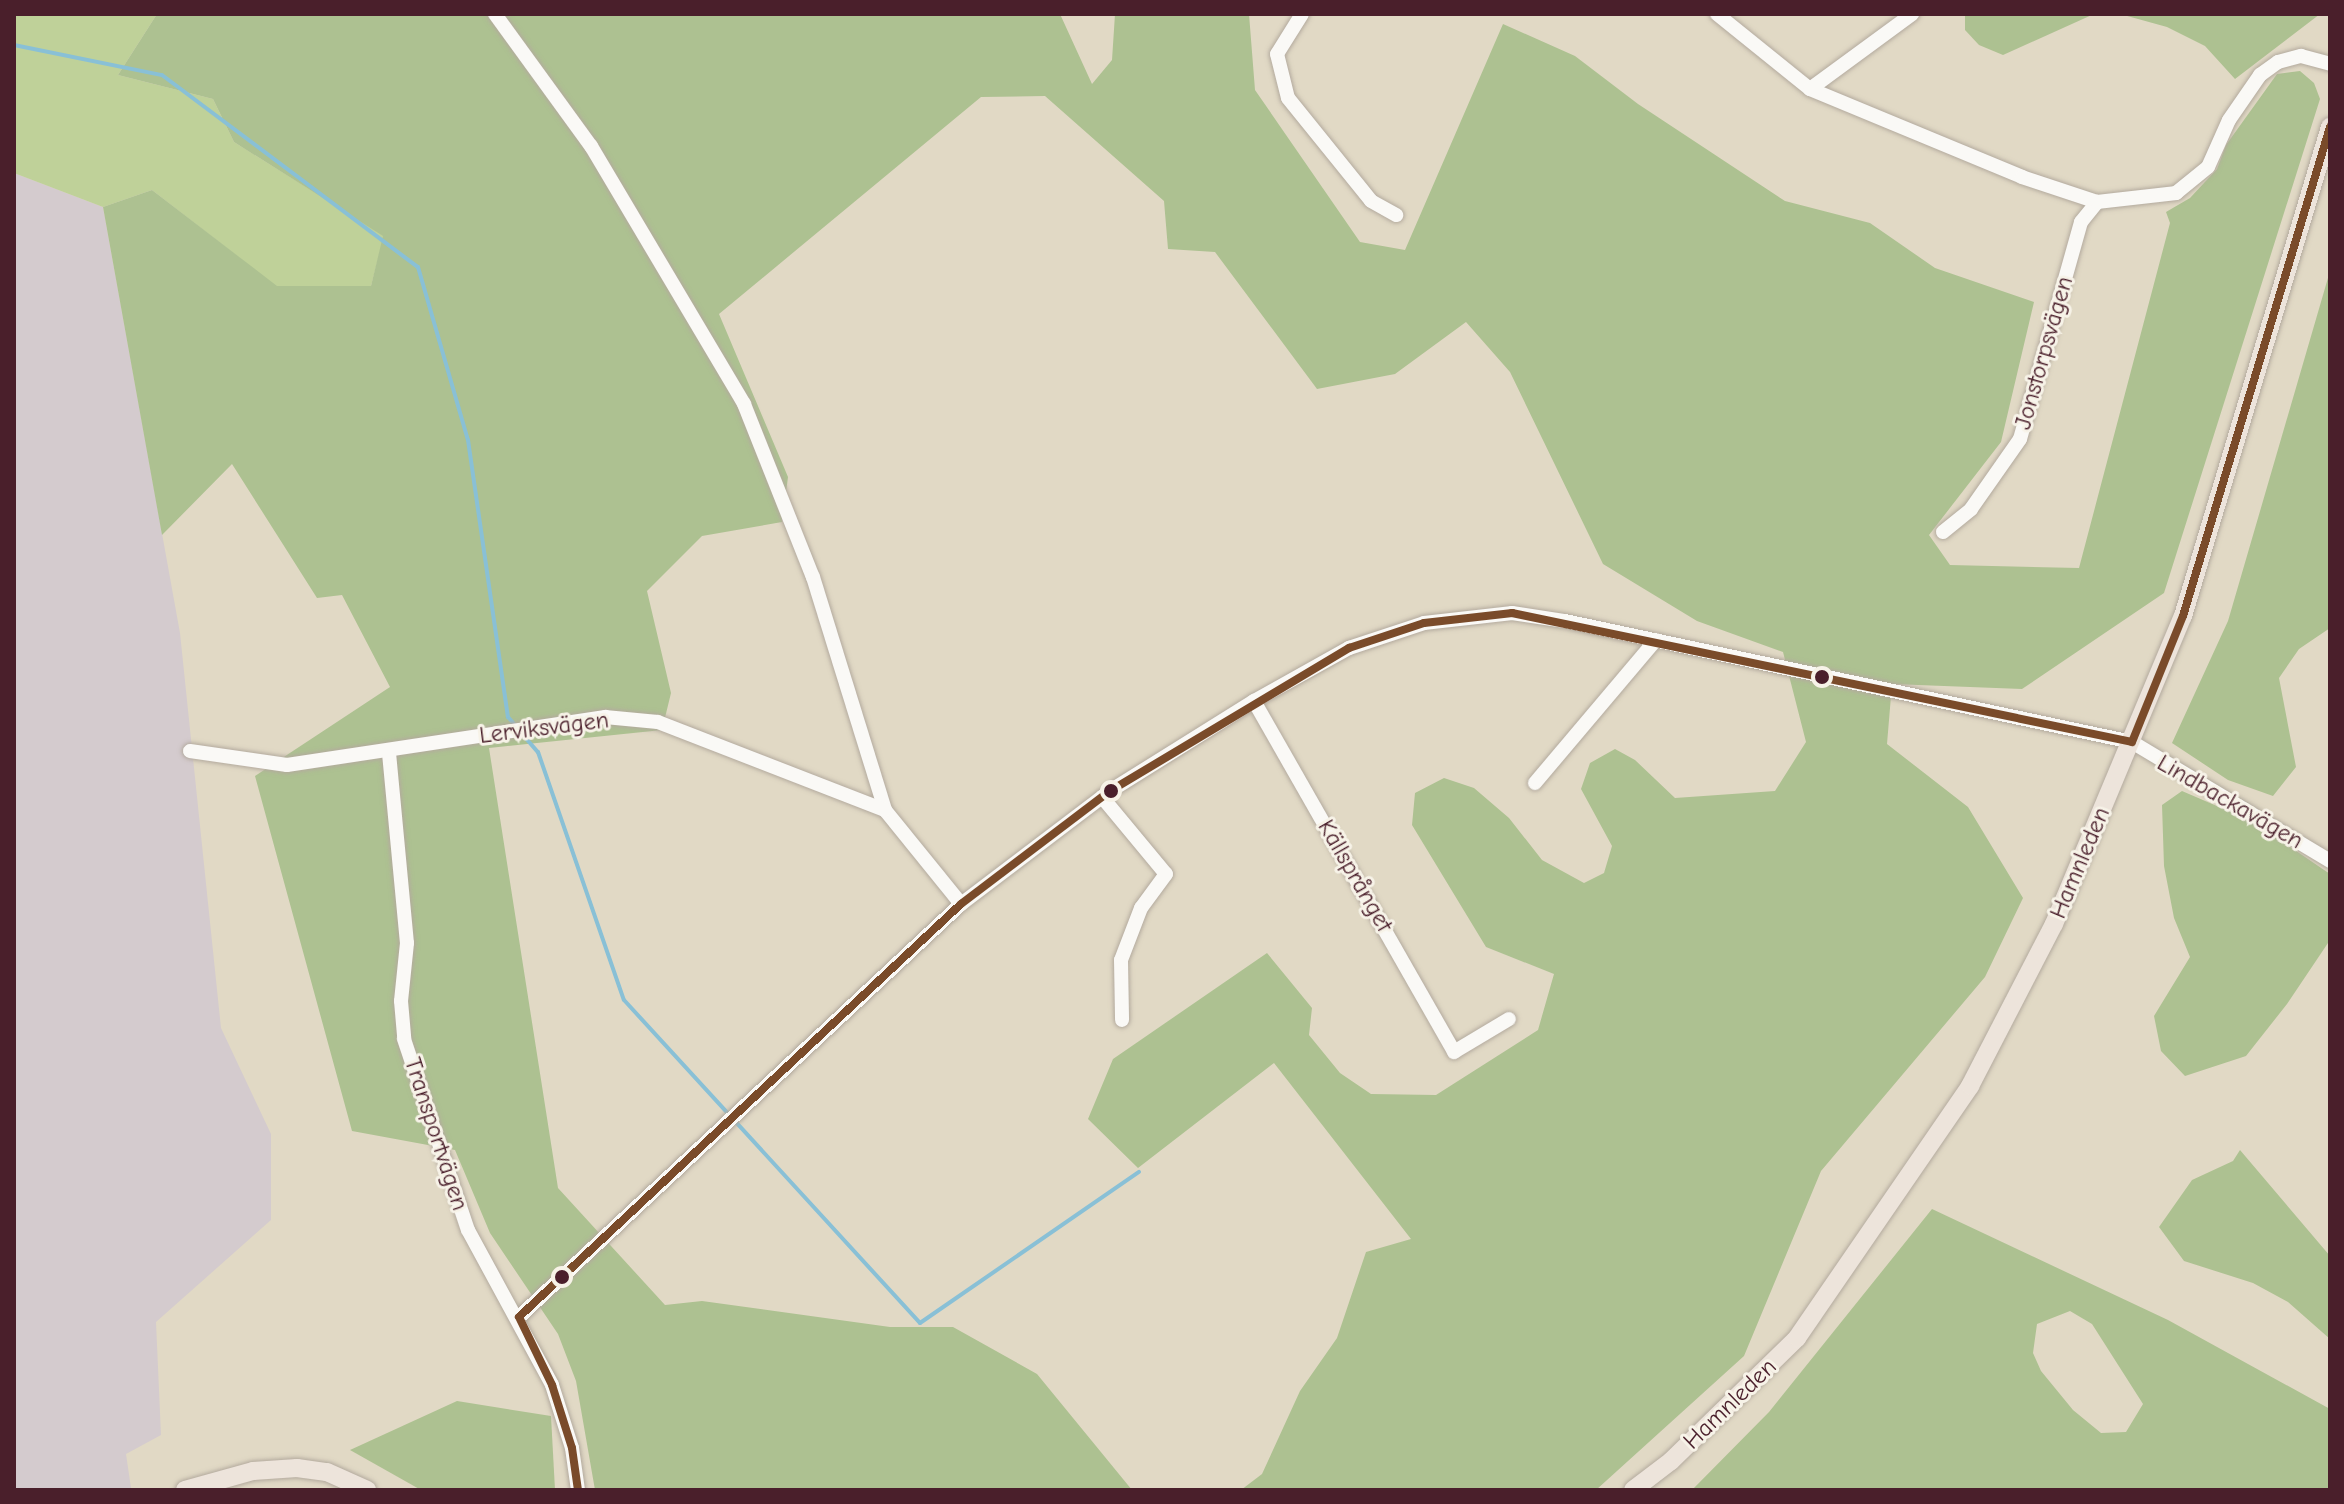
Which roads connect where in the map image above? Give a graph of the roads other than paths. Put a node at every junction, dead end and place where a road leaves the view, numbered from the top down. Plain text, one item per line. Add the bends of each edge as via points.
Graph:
1 (495, 14) edge
2 (1302, 14) edge
3 (1717, 14) edge
4 (1912, 14) edge
5 (2330, 64) edge
6 (1810, 89) junction
7 (2330, 127) edge
8 (2097, 202) junction
9 (1396, 215) dead end
10 (1943, 532) dead end
11 (1656, 640) junction
12 (1254, 701) junction
13 (2132, 742) junction
14 (190, 751) dead end
15 (389, 753) junction
16 (1535, 783) dead end
17 (1102, 797) junction
18 (885, 810) junction
19 (2330, 861) edge
20 (961, 904) junction
21 (1509, 1019) dead end
22 (1122, 1020) dead end
23 (519, 1317) junction
24 (185, 1490) edge
25 (367, 1490) edge
26 (578, 1490) edge
27 (1633, 1490) edge

1 - 18 street, Lerviksvägen via 591,146 744,404 776,474
2 - 9 street via 1277,54 1288,98 1371,201
3 - 6 street
4 - 6 street
5 - 8 street via 2301,56 2278,62 2260,75 2229,120 2208,167 2176,193
6 - 8 street
7 - 13 main road, Hamnleden via 2183,616
8 - 10 street, Jonstorpsvägen via 2081,222 2020,439 1971,509
11 - 12 street via 1512,613 1471,615 1424,623 1349,648
11 - 13 street
11 - 16 street
12 - 17 street
12 - 21 street, Källsprånget via 1454,1052
13 - 19 street, Lindbackavägen
13 - 27 main road, Hamnleden via 2054,924 1970,1086 1923,1160 1797,1338 1694,1440
14 - 15 street, Lerviksvägen via 287,765
15 - 18 street, Lerviksvägen via 605,717 658,722
15 - 23 street, Transportvägen via 407,943 401,1001 404,1039 468,1230
17 - 20 street
17 - 22 street via 1166,874 1141,908 1121,960
18 - 20 street, Lerviksvägen
20 - 23 street
23 - 26 street, Transportvägen via 552,1385 572,1448
24 - 25 main road via 253,1471 297,1468 327,1472

